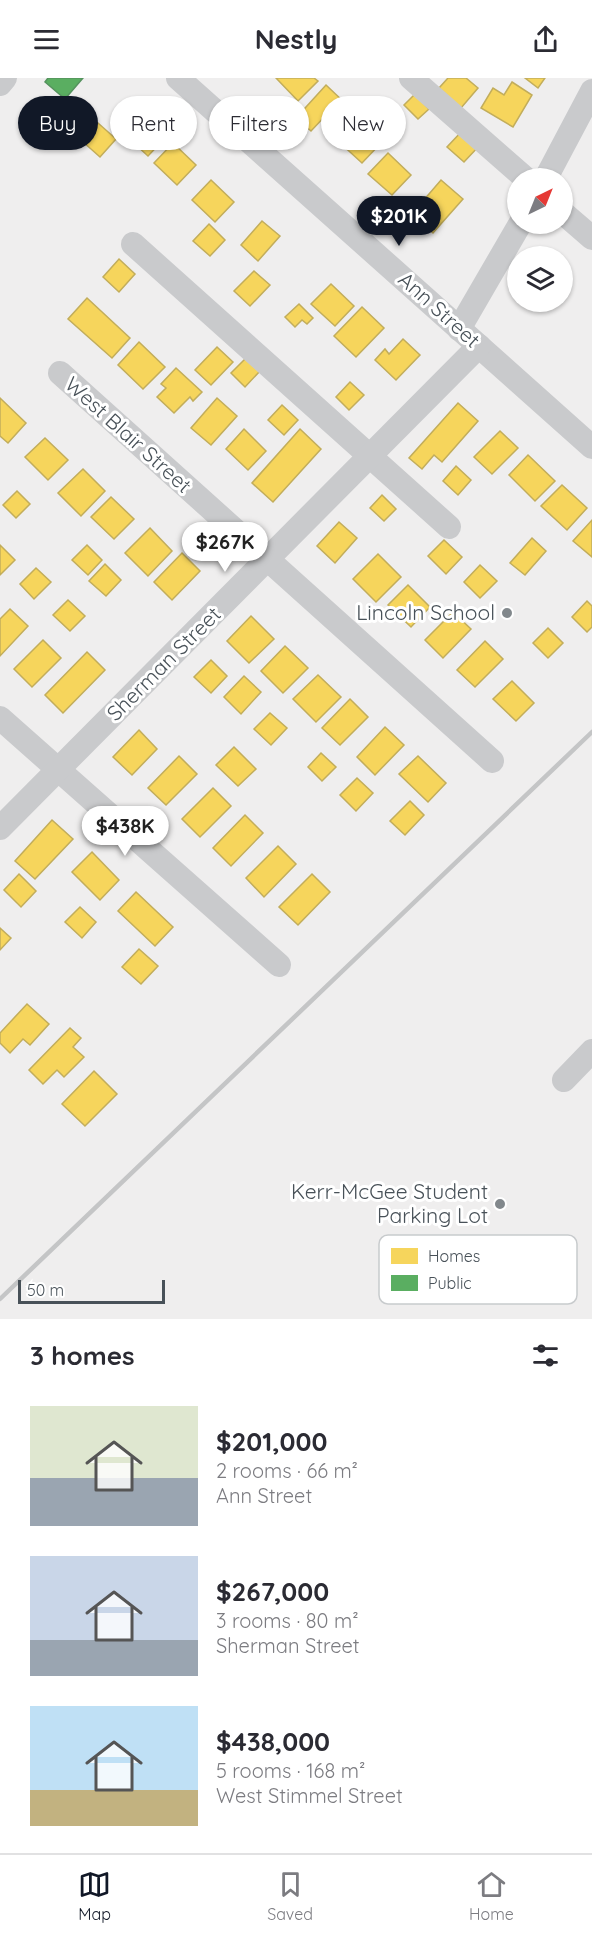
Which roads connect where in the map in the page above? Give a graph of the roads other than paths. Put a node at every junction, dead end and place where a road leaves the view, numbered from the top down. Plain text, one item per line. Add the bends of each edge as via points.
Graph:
1 (5, 78) edge
2 (178, 78) edge
3 (411, 78) edge
4 (0, 84) edge
5 (592, 91) edge
6 (514, 168) edge
7 (551, 168) edge
8 (573, 222) edge
9 (514, 234) edge
10 (592, 238) edge
11 (133, 244) dead end
12 (459, 329) junction
13 (479, 346) junction
14 (60, 373) dead end
15 (592, 447) edge
16 (370, 458) junction
17 (449, 527) dead end
18 (267, 561) junction
19 (0, 718) edge
20 (492, 761) dead end
21 (59, 770) junction
22 (0, 828) edge
23 (279, 965) dead end
24 (592, 1051) edge
25 (564, 1080) dead end

1 - 4 street
2 - 12 street, Ann Street
3 - 6 street
5 - 7 street
8 - 10 street
9 - 12 street
11 - 16 street
12 - 13 street, Ann Street
13 - 15 street, Ann Street
13 - 16 street, Sherman Street
14 - 18 street, West Blair Street
16 - 17 street
16 - 18 street, Sherman Street
18 - 20 street, West Blair Street
18 - 21 street, Sherman Street
19 - 21 street
21 - 22 street, Sherman Street
21 - 23 street
24 - 25 street

